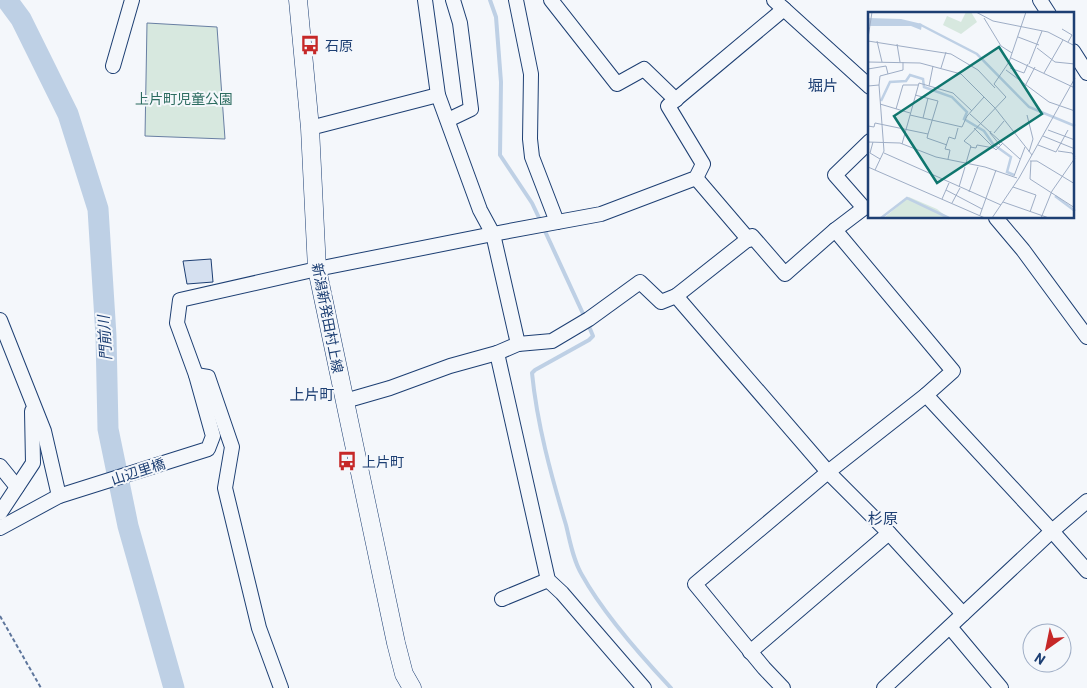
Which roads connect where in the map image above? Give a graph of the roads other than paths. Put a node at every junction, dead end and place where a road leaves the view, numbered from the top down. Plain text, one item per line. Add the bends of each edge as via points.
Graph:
1 (132, 0) edge
2 (298, 0) edge
3 (425, 0) edge
4 (453, 0) edge
5 (516, 0) edge
6 (552, 0) edge
7 (1040, 0) edge
8 (779, 4) edge
9 (1048, 12) edge
10 (1074, 53) edge
11 (112, 66) dead end
12 (1087, 73) edge
13 (868, 85) edge
14 (438, 95) junction
15 (676, 100) junction
16 (448, 120) junction
17 (310, 128) junction
18 (868, 143) edge
19 (696, 178) junction
20 (997, 219) edge
21 (557, 222) junction
22 (835, 230) junction
23 (493, 234) junction
24 (749, 240) junction
25 (317, 269) junction
26 (676, 296) junction
27 (0, 320) edge
28 (1087, 337) edge
29 (518, 344) junction
30 (497, 353) junction
31 (196, 375) junction
32 (926, 395) junction
33 (345, 401) junction
34 (32, 402) junction
35 (0, 466) edge
36 (828, 472) junction
37 (17, 488) junction
38 (64, 495) junction
39 (1087, 501) edge
40 (0, 513) edge
41 (0, 528) edge
42 (1052, 530) junction
43 (889, 533) junction
44 (1087, 571) edge
45 (548, 580) junction
46 (502, 600) dead end
47 (963, 614) junction
48 (950, 628) junction
49 (750, 652) junction
50 (281, 688) edge
51 (412, 688) edge
52 (644, 688) edge
53 (783, 688) edge
54 (884, 688) edge
55 (1001, 688) edge

1 - 11 street
2 - 17 main road, 新潟新発田村上線
3 - 14 street
4 - 16 street via 460,23 471,109
5 - 21 street via 531,74 532,157
6 - 15 street via 617,84 644,69
7 - 9 street
8 - 13 street
8 - 15 street
10 - 12 street
14 - 16 street
14 - 17 street
15 - 19 street via 668,106 703,164
16 - 23 street via 480,210
17 - 25 main road, 新潟新発田村上線
18 - 22 street via 835,174 864,208
19 - 21 street via 601,214
19 - 24 street
20 - 28 street
21 - 23 street
22 - 24 street via 785,274 752,236
22 - 32 street via 953,371
23 - 25 street
23 - 29 street
24 - 26 street
25 - 31 street via 180,300 176,323
25 - 33 main road, 新潟新発田村上線
26 - 29 street via 661,302 640,282 589,320 552,341
26 - 36 street
27 - 34 street
29 - 30 street
30 - 33 street
30 - 45 street
31 - 38 street, 山辺里橋 via 213,436 208,449
31 - 50 street via 208,377 232,447 225,488 259,628
32 - 36 street
32 - 42 street
33 - 51 main road, 新潟新発田村上線 via 396,643 404,674
34 - 37 street via 33,463
34 - 38 street
35 - 37 street
36 - 43 street
36 - 49 street via 695,584
37 - 40 street
38 - 41 street, 山辺里橋
39 - 42 street
42 - 44 street
42 - 47 street
43 - 47 street
43 - 49 street
45 - 46 street
45 - 52 street
47 - 48 street
48 - 54 street
48 - 55 street
49 - 53 street

